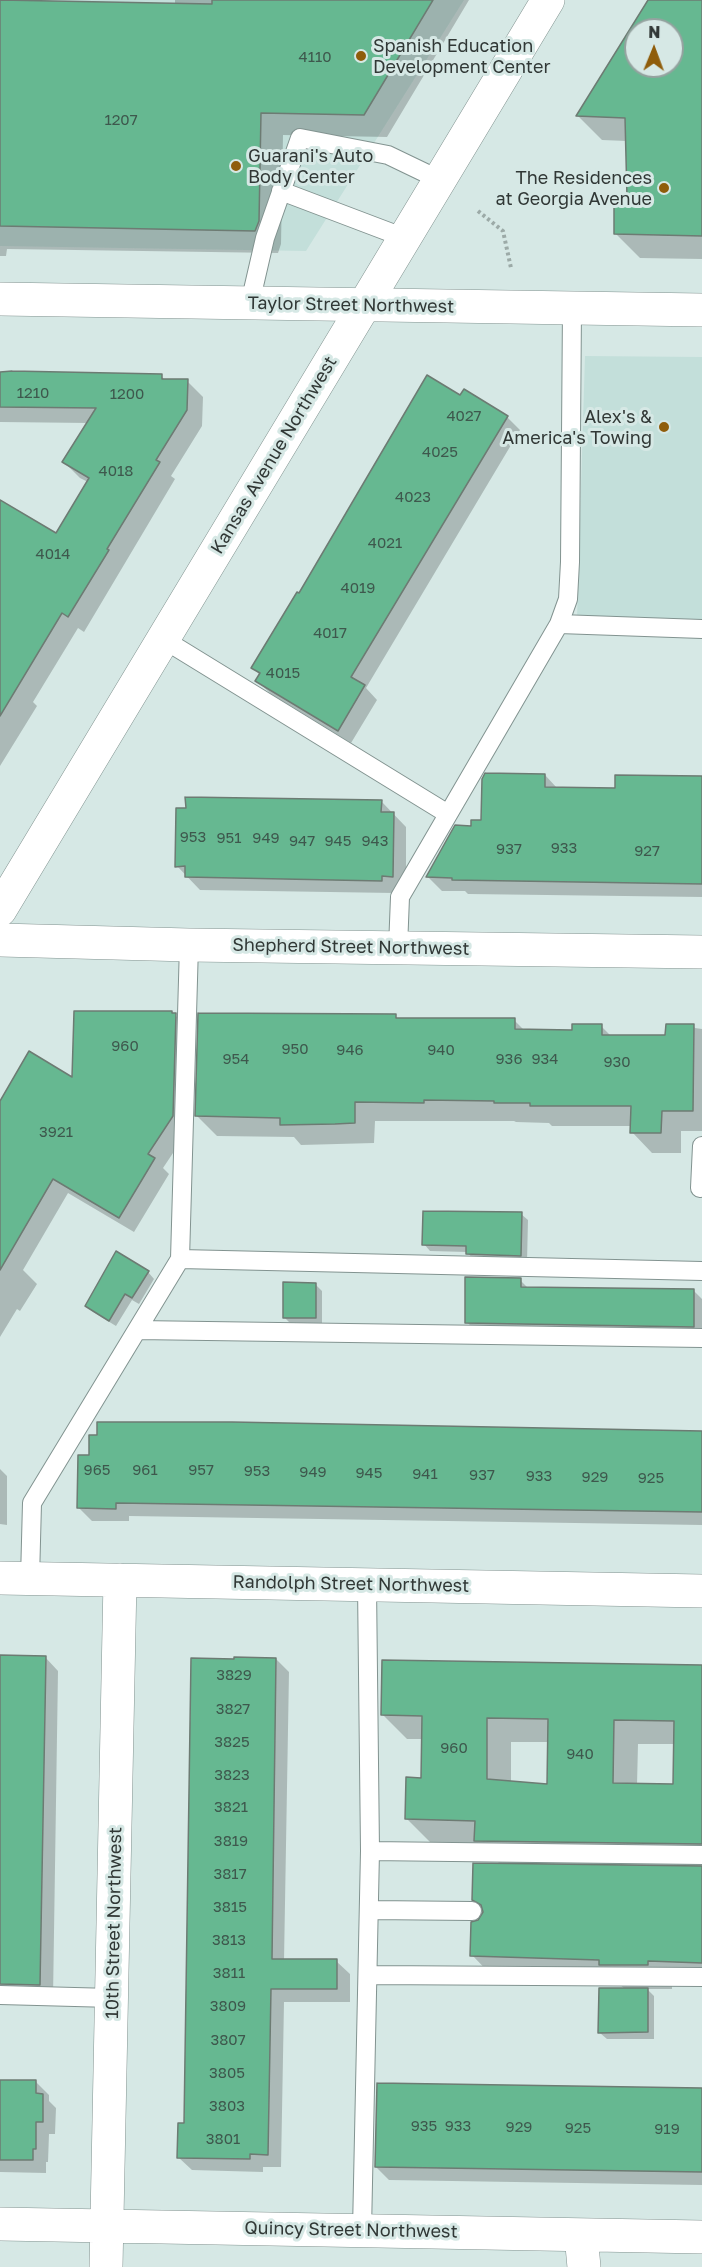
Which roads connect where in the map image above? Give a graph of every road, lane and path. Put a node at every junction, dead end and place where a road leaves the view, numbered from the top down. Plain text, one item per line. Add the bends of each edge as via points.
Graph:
1 (548, 0) edge
2 (440, 180) junction
3 (281, 191) junction
4 (477, 211) dead end
5 (405, 238) junction
6 (511, 268) dead end
7 (0, 299) edge
8 (250, 303) junction
9 (364, 306) junction
10 (572, 308) junction
11 (702, 309) edge
12 (559, 624) junction
13 (702, 628) edge
14 (163, 639) junction
15 (448, 814) junction
16 (0, 910) edge
17 (0, 940) edge
18 (189, 945) junction
19 (398, 948) junction
20 (702, 952) edge
21 (702, 1146) edge
22 (701, 1194) edge
23 (180, 1259) junction
24 (702, 1271) edge
25 (137, 1330) junction
26 (702, 1338) edge
27 (15, 1578) edge
28 (120, 1580) junction
29 (367, 1585) junction
30 (702, 1591) edge
31 (370, 1851) junction
32 (702, 1855) edge
33 (370, 1910) junction
34 (472, 1911) dead end
35 (369, 1975) junction
36 (702, 1977) edge
37 (0, 1995) edge
38 (112, 1998) junction
39 (0, 2223) edge
40 (106, 2225) junction
41 (362, 2230) junction
42 (581, 2235) junction
43 (702, 2237) edge
44 (106, 2267) edge
45 (584, 2267) edge

1 - 2 street, Kansas Avenue Northwest
2 - 3 lane via 388,155 300,138
2 - 5 street, Kansas Avenue Northwest
3 - 5 lane
3 - 8 lane
4 - 6 path via 503,231
5 - 9 street, Kansas Avenue Northwest
7 - 8 street, Taylor Street Northwest
8 - 9 street, Taylor Street Northwest
9 - 10 street, Taylor Street Northwest
9 - 14 street, Kansas Avenue Northwest
10 - 11 street, Taylor Street Northwest
10 - 12 lane via 570,562 568,598
12 - 13 lane
12 - 15 lane
14 - 15 lane
14 - 16 street, Kansas Avenue Northwest
15 - 19 lane via 400,897
17 - 18 street, Shepherd Street Northwest
18 - 19 street, Shepherd Street Northwest
18 - 23 lane
19 - 20 street, Shepherd Street Northwest
21 - 22 lane
23 - 24 lane
23 - 25 lane
25 - 26 lane
25 - 27 lane via 32,1503
27 - 28 street, Randolph Street Northwest
28 - 29 street, Randolph Street Northwest
28 - 38 street, 10th Street Northwest
29 - 30 street, Randolph Street Northwest
29 - 31 lane
31 - 32 lane
31 - 33 lane
33 - 34 lane
33 - 35 lane
35 - 36 lane
35 - 41 lane
37 - 38 lane
38 - 40 street, 10th Street Northwest
39 - 40 street, Quincy Street Northwest
40 - 41 street, Quincy Street Northwest
40 - 44 street, 10th Street Northwest
41 - 42 street, Quincy Street Northwest
42 - 43 street, Quincy Street Northwest
42 - 45 street

